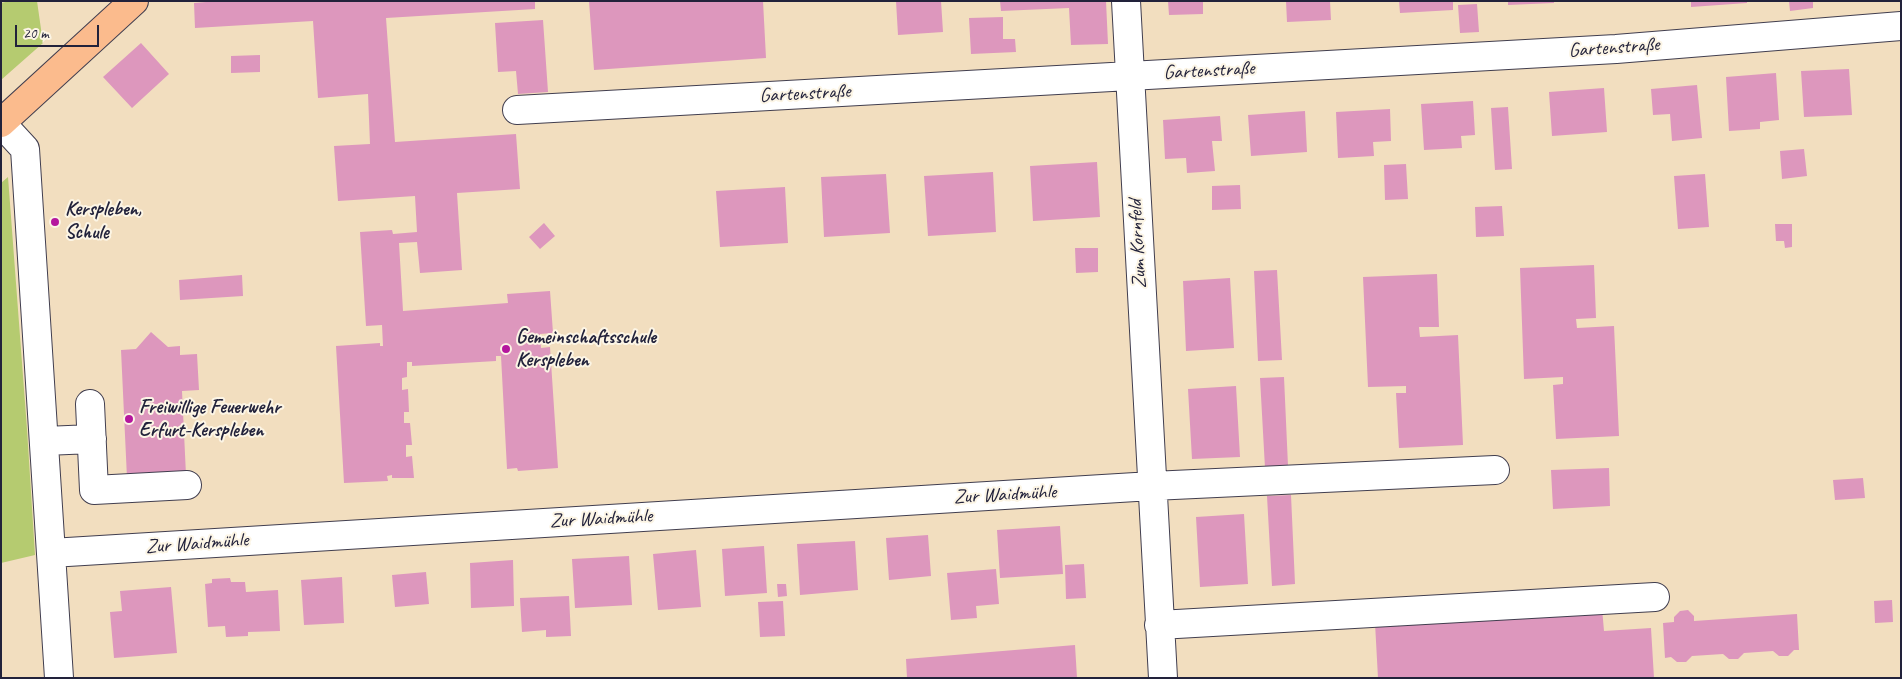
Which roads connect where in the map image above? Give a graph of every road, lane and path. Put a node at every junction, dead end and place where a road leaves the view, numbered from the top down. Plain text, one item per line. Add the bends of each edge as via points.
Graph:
1 (134, 1) edge
2 (1126, 1) edge
3 (1901, 26) edge
4 (1129, 75) junction
5 (517, 110) dead end
6 (1, 123) edge
7 (90, 404) dead end
8 (92, 439) junction
9 (45, 441) junction
10 (1495, 470) dead end
11 (187, 485) dead end
12 (1152, 486) junction
13 (51, 553) junction
14 (1655, 597) dead end
15 (1159, 625) junction
16 (59, 678) edge
17 (1163, 678) edge

1 - 6 main road
2 - 4 street, Zum Kornfeld
3 - 4 street, Gartenstraße via 1616,49
4 - 5 street, Gartenstraße
4 - 12 street, Zum Kornfeld
6 - 9 street via 24,150
7 - 8 street
8 - 9 street
8 - 11 street via 94,490
9 - 13 street
10 - 12 street
12 - 13 street, Zur Waidmühle
12 - 15 street, Zum Kornfeld
13 - 16 street
14 - 15 street
15 - 17 street, Zum Kornfeld

